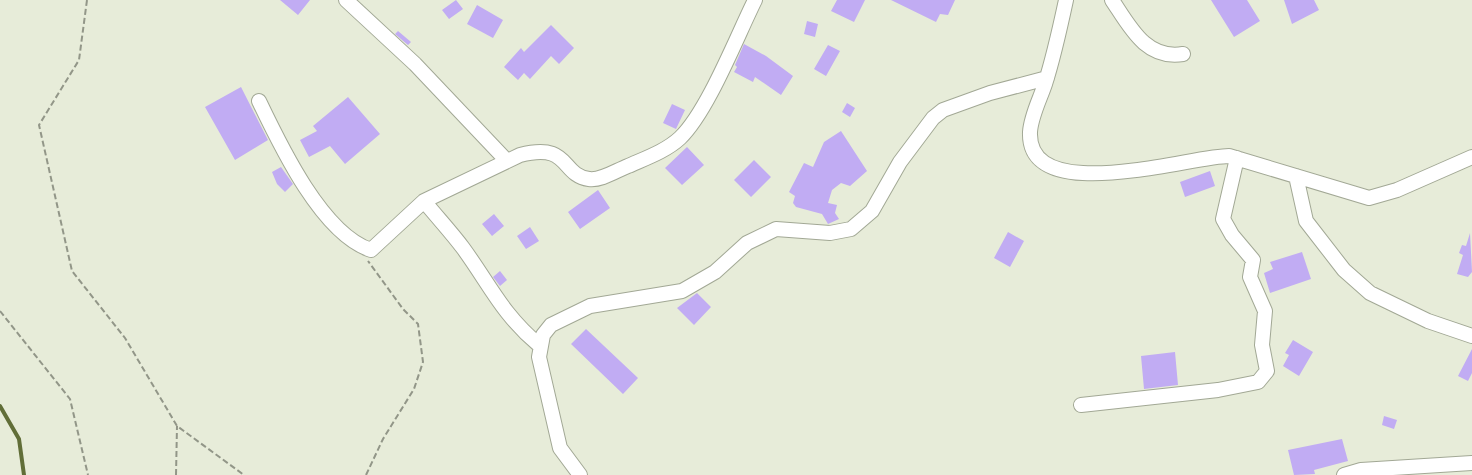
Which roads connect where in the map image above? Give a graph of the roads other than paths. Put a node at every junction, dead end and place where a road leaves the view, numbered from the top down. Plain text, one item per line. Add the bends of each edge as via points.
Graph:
1 (346, 0) edge
2 (755, 0) edge
3 (1066, 0) edge
4 (1112, 0) edge
5 (1183, 54) dead end
6 (1047, 78) junction
7 (259, 101) dead end
8 (1472, 157) edge
9 (1237, 158) junction
10 (507, 161) junction
11 (1296, 176) junction
12 (424, 201) junction
13 (1472, 336) edge
14 (539, 345) junction
15 (1081, 405) dead end
16 (1472, 463) edge
17 (580, 475) edge
18 (1344, 475) edge

1 - 10 street via 415,64
2 - 10 street via 704,104 681,137 668,147 597,179 579,176 549,152 537,151
3 - 6 street
4 - 5 street via 1153,52
6 - 9 street via 1030,133 1041,158 1064,173 1145,169 1211,156
6 - 14 street via 943,110 906,153 872,211 851,229 830,233 776,228 682,291 590,306 551,325
7 - 12 street via 283,152 304,184 327,215 364,248 377,247
8 - 11 street via 1369,198
9 - 11 street
9 - 15 street via 1223,219 1253,260 1250,277 1265,311 1262,345 1267,372 1258,382 1218,390
10 - 12 street
11 - 13 street via 1306,221 1344,270 1370,293 1428,321
12 - 14 street via 463,248 495,299
14 - 17 street via 560,448
16 - 18 street via 1361,470

